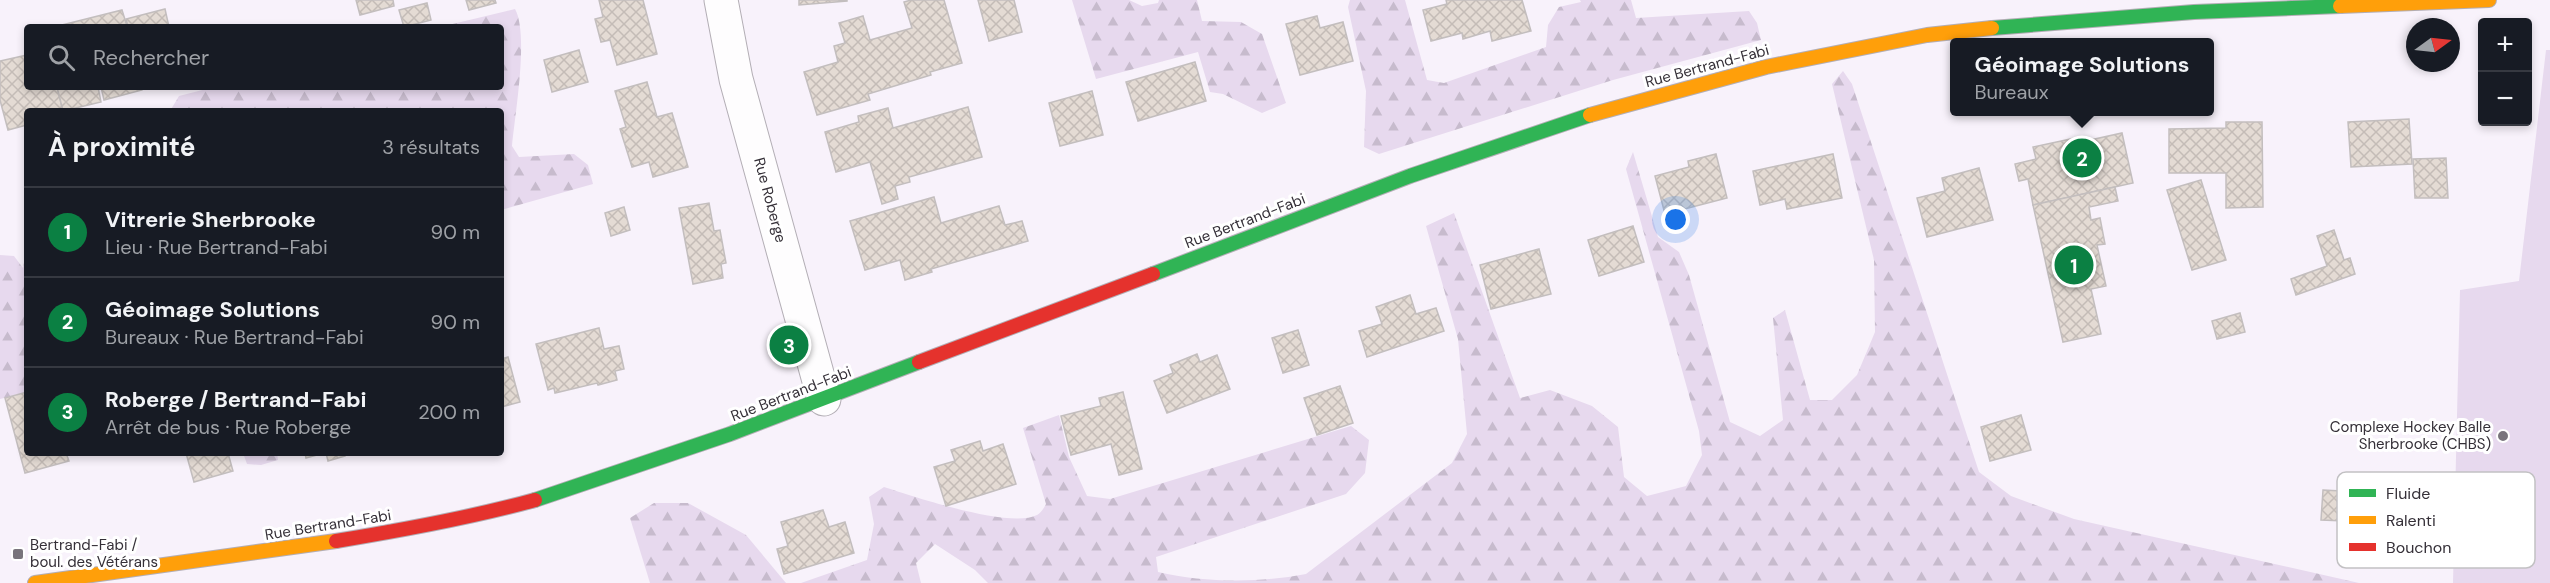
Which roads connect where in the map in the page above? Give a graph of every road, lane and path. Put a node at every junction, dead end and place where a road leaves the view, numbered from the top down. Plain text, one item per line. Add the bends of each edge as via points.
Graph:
1 (721, 0) edge
2 (2489, 0) edge
3 (824, 399) junction
4 (35, 583) edge

1 - 3 street, Rue Roberge via 736,79
2 - 3 street, Rue Bertrand-Fabi via 2047,22 1927,35 1766,67 1596,113 1410,176
3 - 4 street, Rue Bertrand-Fabi via 575,488 500,510 399,531

